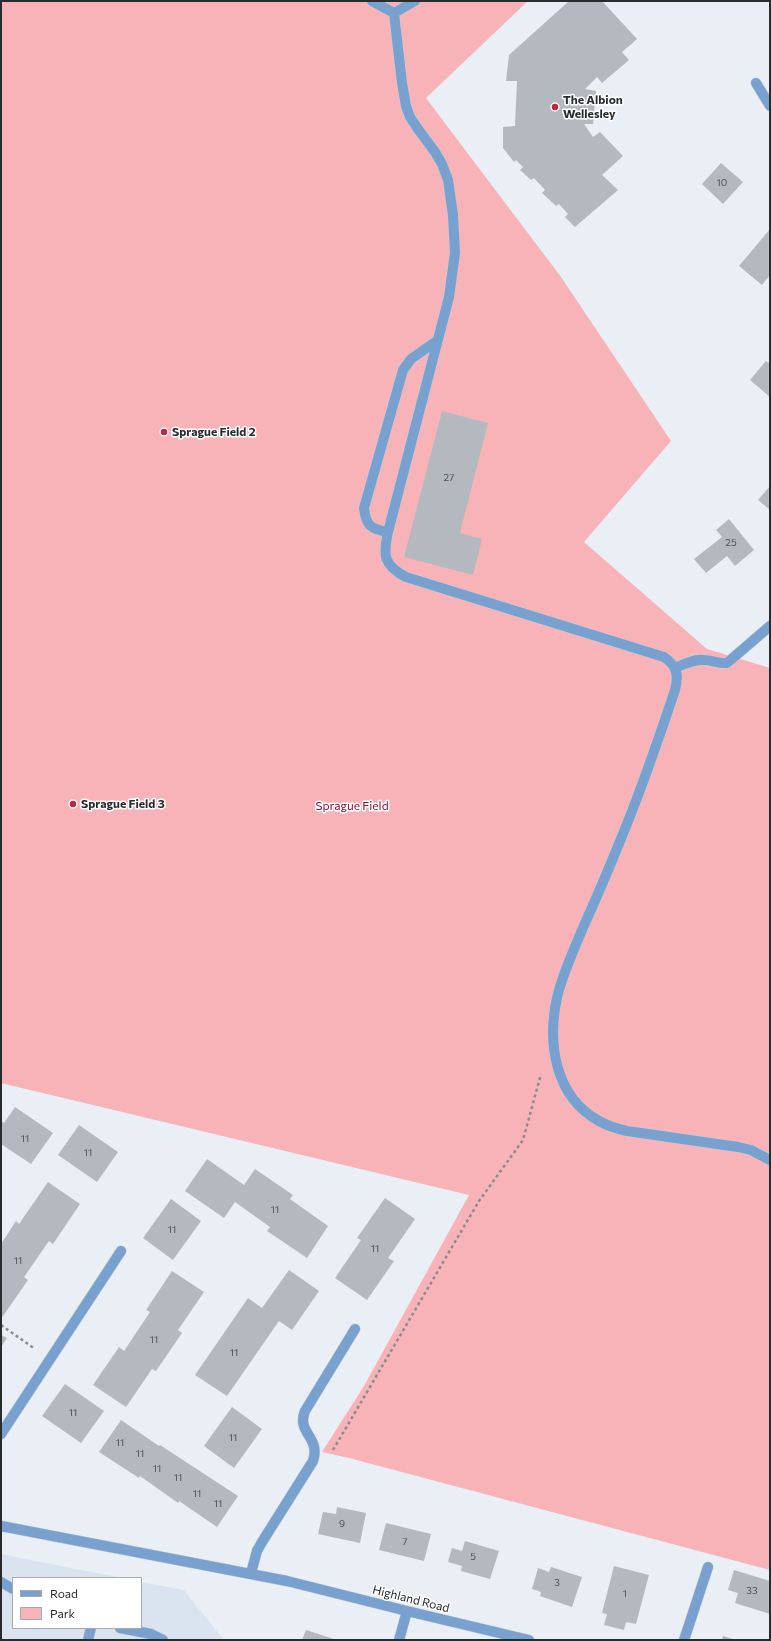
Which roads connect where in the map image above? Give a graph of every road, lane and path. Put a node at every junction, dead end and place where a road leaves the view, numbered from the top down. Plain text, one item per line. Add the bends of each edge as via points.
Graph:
1 (372, 1) edge
2 (415, 1) edge
3 (394, 13) junction
4 (756, 83) dead end
5 (770, 106) edge
6 (438, 340) junction
7 (388, 532) junction
8 (770, 626) edge
9 (676, 668) junction
10 (554, 1052) junction
11 (770, 1160) edge
12 (121, 1251) dead end
13 (1, 1325) edge
14 (356, 1329) dead end
15 (50, 1360) junction
16 (1, 1434) edge
17 (313, 1461) junction
18 (1, 1526) edge
19 (708, 1567) dead end
20 (251, 1573) junction
21 (1, 1582) edge
22 (12, 1588) edge
23 (407, 1611) junction
24 (91, 1629) edge
25 (125, 1629) edge
26 (88, 1640) edge
27 (164, 1640) edge
28 (399, 1640) edge
29 (529, 1640) edge
30 (684, 1640) edge

1 - 3 street
2 - 3 street
3 - 6 street via 406,106 410,117 436,152 448,180 451,196 455,253 449,297
4 - 5 street
6 - 7 street
6 - 7 street via 411,359 403,370 364,508 370,526
7 - 9 street via 384,548 386,557 394,568 406,577 664,657
8 - 9 street via 727,662 703,660
9 - 10 street via 675,690 641,791 562,982 554,1016
10 - 11 street via 563,1083 584,1111 599,1121 627,1131 738,1147 751,1150
10 - 17 path via 545,1059 523,1140 480,1201 324,1464
12 - 15 street
13 - 15 path
14 - 17 street via 302,1417 302,1423 315,1450
15 - 16 street
17 - 20 street via 257,1551
18 - 20 street, Highland Road
19 - 30 street
20 - 23 street, Highland Road
21 - 22 street
23 - 28 street
23 - 29 street, Highland Road
24 - 26 street
25 - 27 street via 151,1634

